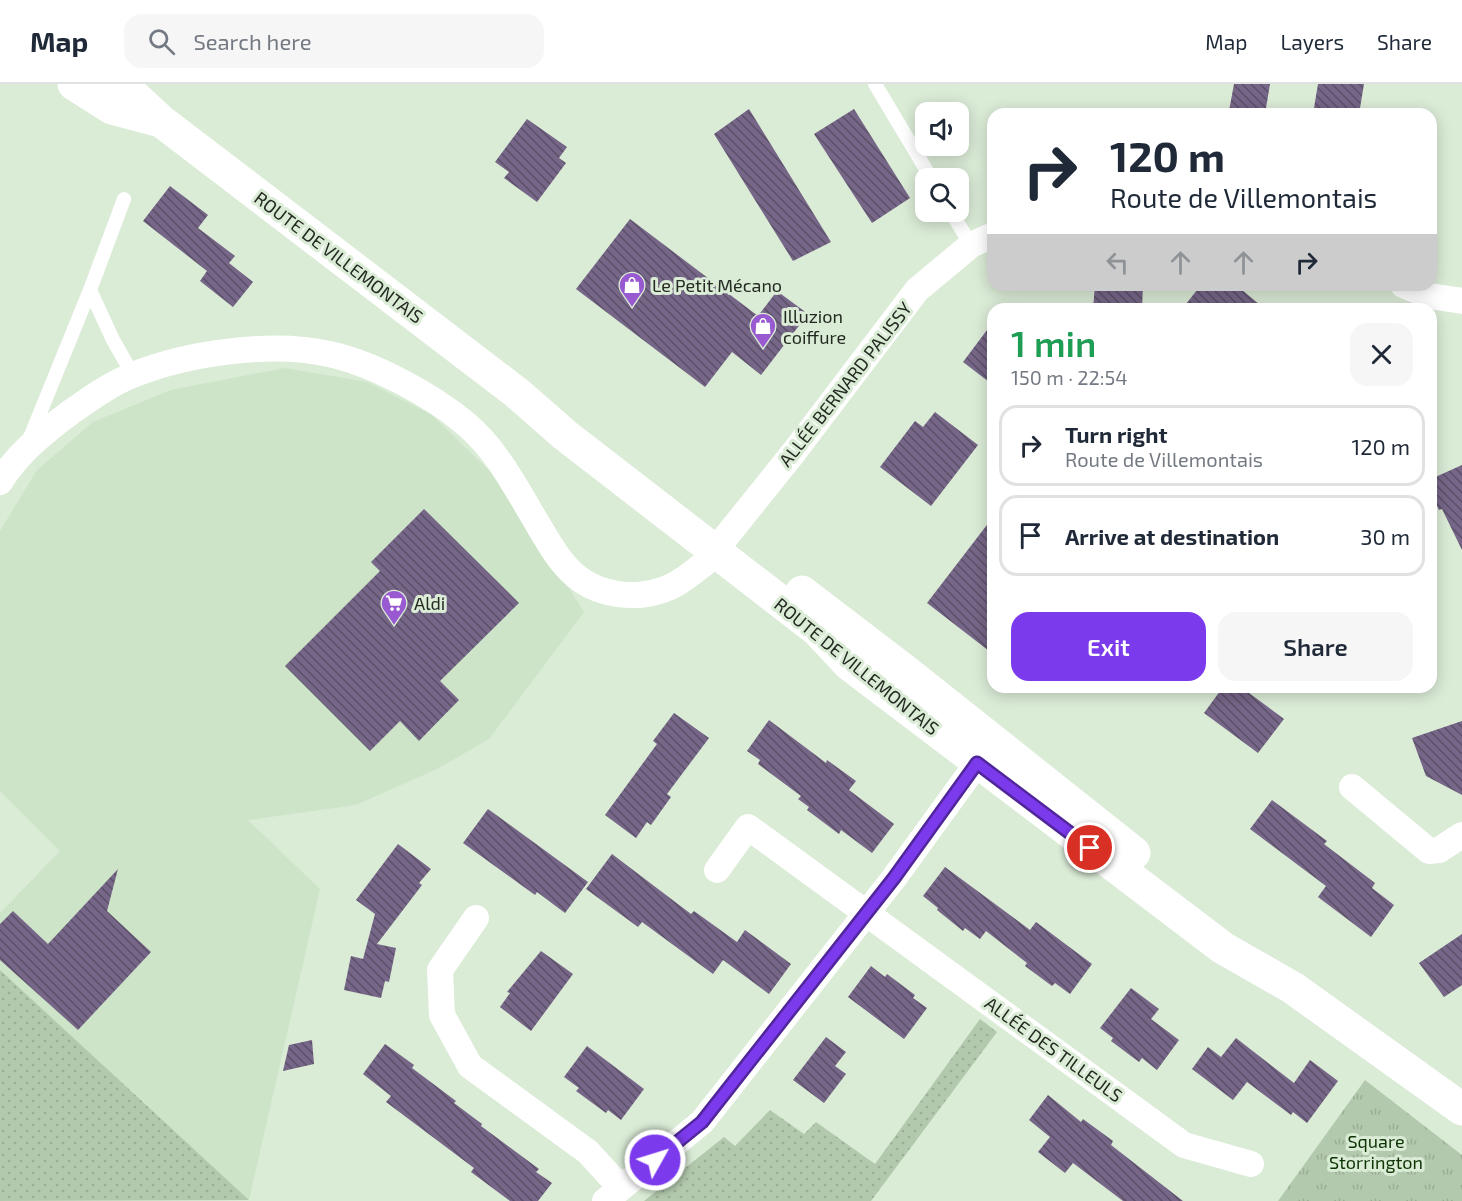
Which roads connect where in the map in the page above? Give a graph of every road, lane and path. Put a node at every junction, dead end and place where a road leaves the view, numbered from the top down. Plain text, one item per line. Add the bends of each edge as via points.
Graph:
1 (74, 84) edge
2 (121, 84) edge
3 (875, 84) edge
4 (161, 122) junction
5 (926, 168) edge
6 (124, 199) dead end
7 (962, 222) edge
8 (982, 240) edge
9 (90, 290) junction
10 (1418, 291) edge
11 (1462, 301) edge
12 (133, 375) junction
13 (25, 450) junction
14 (0, 482) edge
15 (721, 543) junction
16 (985, 752) junction
17 (1352, 787) dead end
18 (1462, 835) edge
19 (717, 870) dead end
20 (867, 912) junction
21 (476, 918) dead end
22 (1462, 1109) edge
23 (1251, 1164) dead end
24 (613, 1195) edge

1 - 4 main road via 112,108
2 - 4 main road, ROUTE DE VILLEMONTAIS
3 - 5 lane
4 - 15 main road, ROUTE DE VILLEMONTAIS via 517,393 571,423
6 - 9 lane
7 - 8 lane
8 - 15 street, ALLÉE BERNARD PALISSY via 917,290
9 - 12 lane
9 - 13 lane
10 - 11 street
12 - 13 street, ALLÉE BERNARD PALISSY via 103,390
12 - 15 street, ALLÉE BERNARD PALISSY via 192,357 273,348 327,353 361,362 434,400 466,424 501,462 567,568 582,581 607,592 634,595 660,591 690,575
13 - 14 street, ALLÉE BERNARD PALISSY
15 - 16 main road, ROUTE DE VILLEMONTAIS via 904,670
16 - 20 street
16 - 22 main road, ROUTE DE VILLEMONTAIS via 1222,923 1293,988
17 - 18 street via 1429,851 1439,850
19 - 20 street, ALLÉE DES TILLEULS via 748,827
20 - 23 street, ALLÉE DES TILLEULS via 1185,1145
20 - 24 street via 702,1122
21 - 24 street via 440,970 442,1015 470,1066 588,1152

